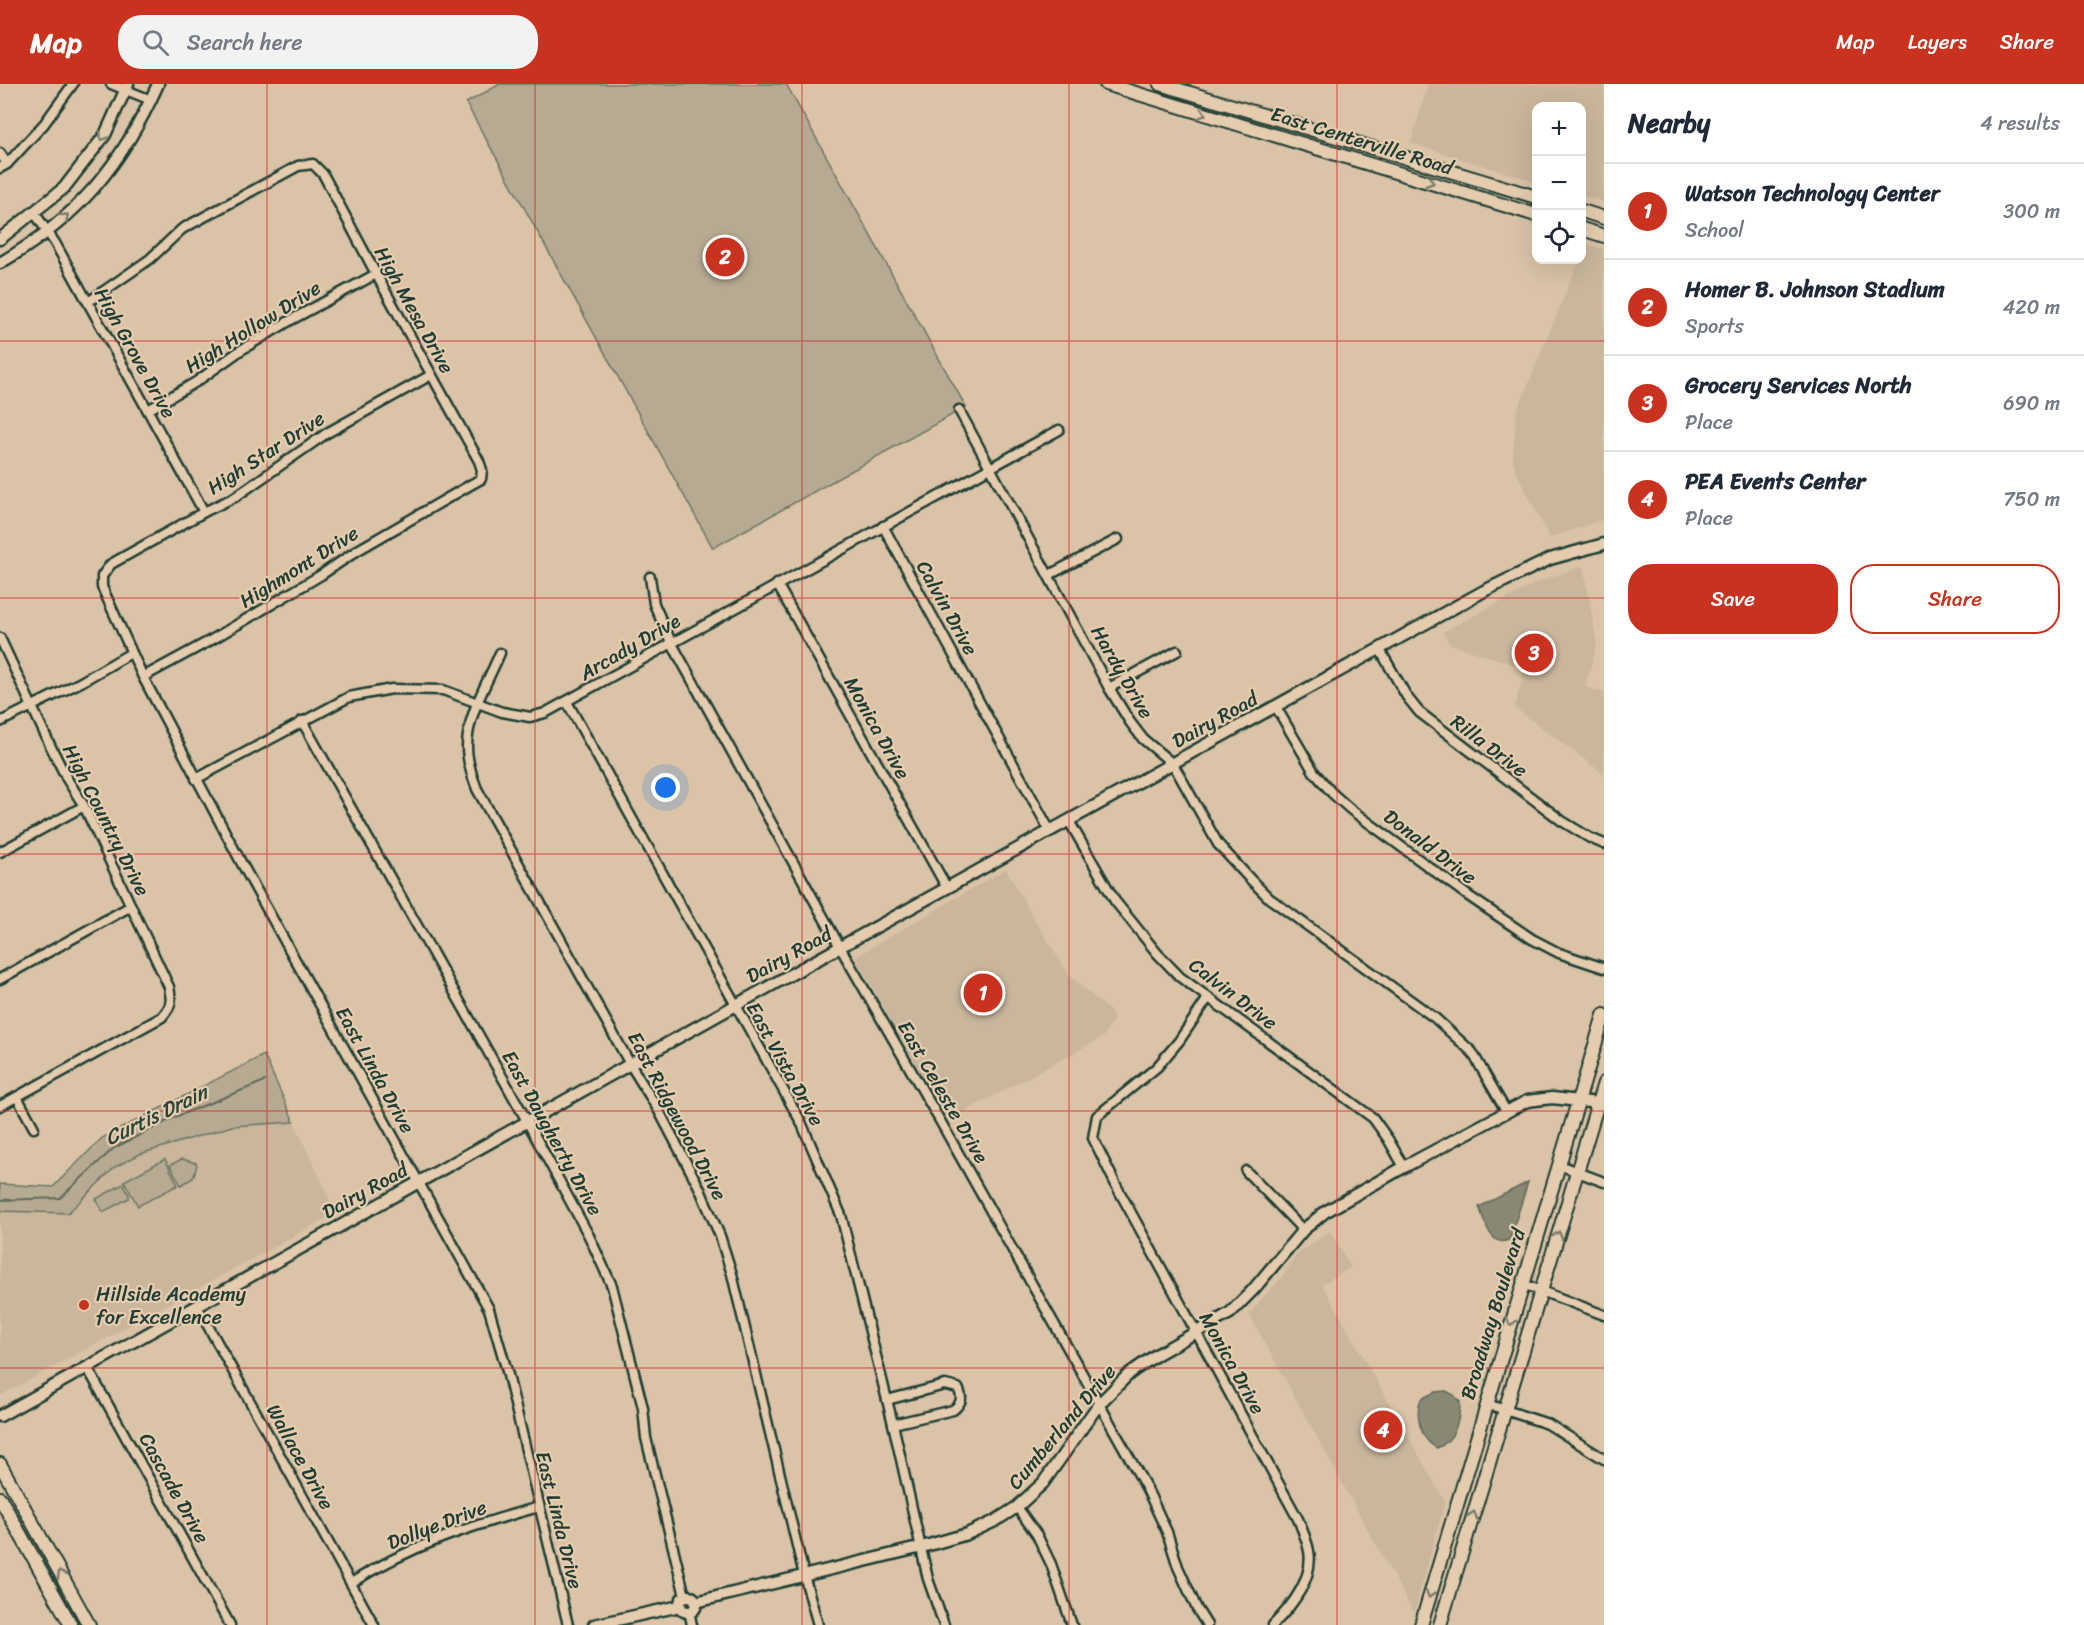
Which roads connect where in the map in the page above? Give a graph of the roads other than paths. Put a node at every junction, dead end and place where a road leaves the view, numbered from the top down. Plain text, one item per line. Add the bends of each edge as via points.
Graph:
1 (73, 84) edge
2 (111, 84) edge
3 (158, 84) edge
4 (1106, 84) edge
5 (1166, 86) edge
6 (126, 87) edge
7 (151, 100) junction
8 (1166, 103) junction
9 (1319, 132) junction
10 (1316, 147) junction
11 (0, 153) edge
12 (3, 166) edge
13 (1455, 172) junction
14 (1450, 188) junction
15 (1532, 196) edge
16 (33, 212) junction
17 (1586, 213) edge
18 (1532, 214) edge
19 (1604, 218) edge
20 (1586, 231) edge
21 (48, 232) junction
22 (1604, 236) edge
23 (0, 239) edge
24 (0, 263) edge
25 (376, 274) junction
26 (88, 302) junction
27 (431, 375) junction
28 (148, 410) junction
29 (959, 411) dead end
30 (1059, 430) dead end
31 (990, 468) junction
32 (472, 484) joint
33 (204, 512) junction
34 (883, 526) junction
35 (1118, 539) dead end
36 (1604, 544) edge
37 (1049, 575) junction
38 (650, 577) dead end
39 (777, 584) junction
40 (102, 587) joint
41 (0, 638) edge
42 (671, 642) junction
43 (1380, 650) junction
44 (1177, 651) dead end
45 (131, 652) junction
46 (500, 653) dead end
47 (143, 676) junction
48 (1109, 688) junction
49 (567, 702) junction
50 (479, 703) junction
51 (32, 706) junction
52 (1276, 707) junction
53 (302, 721) junction
54 (0, 722) edge
55 (1173, 764) junction
56 (196, 779) junction
57 (84, 806) junction
58 (1069, 820) junction
59 (1050, 831) junction
60 (1604, 844) edge
61 (0, 852) edge
62 (947, 888) junction
63 (131, 906) junction
64 (840, 947) junction
65 (1604, 968) edge
66 (0, 979) edge
67 (1208, 999) junction
68 (734, 1005) junction
69 (1604, 1015) edge
70 (630, 1064) junction
71 (1604, 1083) edge
72 (17, 1096) junction
73 (1578, 1102) junction
74 (1598, 1103) junction
75 (0, 1106) edge
76 (1506, 1111) junction
77 (527, 1121) junction
78 (34, 1128) dead end
79 (1559, 1165) junction
80 (1404, 1167) junction
81 (1246, 1171) dead end
82 (1577, 1172) junction
83 (419, 1182) junction
84 (1604, 1182) edge
85 (1304, 1230) junction
86 (1523, 1284) junction
87 (1541, 1291) junction
88 (197, 1306) junction
89 (1604, 1315) edge
90 (1196, 1333) junction
91 (87, 1367) junction
92 (887, 1400) junction
93 (1099, 1404) junction
94 (1487, 1404) junction
95 (1505, 1410) junction
96 (0, 1416) edge
97 (893, 1424) junction
98 (1604, 1459) edge
99 (0, 1464) edge
100 (0, 1498) edge
101 (539, 1507) junction
102 (1017, 1507) junction
103 (922, 1547) junction
104 (1438, 1566) junction
105 (1456, 1571) junction
106 (804, 1575) junction
107 (351, 1583) junction
108 (685, 1604) junction
109 (86, 1620) edge
110 (70, 1624) edge
111 (231, 1625) edge
112 (374, 1625) edge
113 (568, 1625) edge
114 (594, 1625) edge
115 (692, 1625) edge
116 (818, 1625) edge
117 (944, 1625) edge
118 (1072, 1625) edge
119 (1207, 1625) edge
120 (1273, 1625) edge
121 (1421, 1625) edge
122 (1440, 1625) edge

1 - 12 street via 44,124
2 - 6 street
3 - 7 street
4 - 8 main road, East Centerville Road
5 - 8 main road
5 - 9 main road, East Centerville Road
6 - 7 street
6 -> 16 street via 105,135 64,188
21 -> 7 street via 106,175
8 -> 10 main road, East Centerville Road
9 - 10 main road
9 - 13 main road, East Centerville Road
10 -> 14 main road, East Centerville Road
11 - 12 street
13 - 14 main road
13 - 15 main road, East Centerville Road
14 - 18 main road, East Centerville Road
16 - 21 street, High Grove Drive
16 - 23 street
17 - 19 main road
20 - 22 main road
21 - 24 street
21 - 26 street, High Grove Drive
25 - 26 street, High Mesa Drive via 323,174 313,164 298,166 182,229 150,259
25 - 27 street, High Mesa Drive
25 - 28 street, High Hollow Drive via 291,320
26 - 28 street, High Grove Drive
27 - 32 street, High Mesa Drive via 479,461 481,478
27 - 33 street, High Star Drive via 327,433 236,497
28 - 33 street, High Grove Drive
29 - 31 street, Hardy Drive
30 - 31 street, Arcady Drive
31 - 34 street, Arcady Drive
31 - 37 street, Hardy Drive
32 - 47 street, Highmont Drive via 213,639
33 - 40 street, High Star Drive via 111,564 102,576
34 - 39 street, Arcady Drive
34 - 59 street, Calvin Drive
35 - 37 street
36 - 43 street, Dairy Road via 1550,559
37 - 48 street, Hardy Drive
38 - 42 street, East Celeste Drive via 654,604
39 - 42 street, Arcady Drive
39 - 62 street, Monica Drive
40 - 45 street, East Linda Drive
41 - 51 street, High Country Drive
42 - 49 street, Arcady Drive
42 - 64 street, East Celeste Drive
43 - 52 street, Dairy Road
43 - 60 street, Rilla Drive via 1419,712 1562,821
44 - 48 street
45 - 47 street, East Linda Drive
45 - 51 street
46 - 50 street, East Ridgewood Drive
47 - 56 street, East Linda Drive
48 - 55 street, Hardy Drive via 1143,739
49 - 50 street, Arcady Drive via 530,717
49 - 68 street, East Vista Drive
50 - 53 street, Arcady Drive via 443,690 392,689 349,697
50 - 70 street, East Ridgewood Drive via 467,747 469,769 477,789
51 - 54 street
51 - 57 street, High Country Drive
52 - 55 street, Dairy Road
52 - 65 street, Donald Drive via 1314,772 1350,809 1532,939
53 - 56 street, Arcady Drive
53 - 77 street, East Daugherty Drive
55 - 58 street, Dairy Road
55 - 76 street, Hardy Drive via 1218,844 1250,879 1269,898 1435,1018 1472,1052
56 - 83 street, East Linda Drive
57 - 61 street
57 - 63 street, High Country Drive
58 - 59 street, Dairy Road
58 - 67 street, Calvin Drive via 1115,901 1180,977
59 - 62 street, Dairy Road
62 - 64 street, Dairy Road
63 - 66 street
63 - 72 street, High Country Drive via 170,994 168,1010 162,1017
64 - 68 street, Dairy Road
64 - 93 street, East Celeste Drive
67 - 80 street, Calvin Drive via 1373,1118
67 - 90 street, Monica Drive via 1157,1067 1097,1116 1093,1138
68 - 70 street, Dairy Road
68 - 92 street, East Vista Drive via 801,1122 841,1215
69 - 73 main road, Broadway Boulevard
70 - 77 street, Dairy Road
70 - 106 street, East Ridgewood Drive via 699,1187 720,1236
71 - 74 main road, Broadway Boulevard
72 - 75 street
72 - 78 street
73 - 74 street, Cumberland Drive
73 - 76 street, Cumberland Drive via 1552,1098 1527,1101
73 - 79 main road, Broadway Boulevard
74 - 82 main road, Broadway Boulevard
76 - 80 street, Cumberland Drive
77 - 83 street, Dairy Road
77 - 108 street, East Daugherty Drive via 612,1286
79 - 82 street
79 - 86 main road, Broadway Boulevard
80 - 85 street, Cumberland Drive via 1325,1212
81 - 85 street
82 - 84 street
87 -> 82 main road, Broadway Boulevard
83 - 88 street, Dairy Road
83 - 101 street, East Linda Drive via 489,1309
85 - 90 street, Cumberland Drive via 1230,1313
86 - 87 street
86 -> 94 main road, Broadway Boulevard
87 - 89 street
87 - 95 main road, Broadway Boulevard
88 - 91 street, Dairy Road
88 - 107 street, Wallace Drive
90 - 93 street, Cumberland Drive via 1130,1373
90 - 120 street, Monica Drive via 1293,1509 1309,1552 1303,1585 1290,1608
91 - 96 street, Dairy Road
91 - 111 street, Cascade Drive
92 - 97 street, East Vista Drive
92 - 97 street via 945,1385 958,1388 961,1394 959,1406 953,1410
93 - 102 street, Cumberland Drive via 1043,1484
93 - 119 street, East Celeste Drive via 1147,1489 1178,1567
94 - 95 street
94 - 104 main road, Broadway Boulevard
95 - 98 street via 1548,1424
105 -> 95 main road, Broadway Boulevard
97 - 103 street, East Vista Drive
109 -> 99 main road
100 - 110 main road
101 - 107 street, Dollye Drive via 422,1545
101 - 113 street, East Linda Drive
102 - 103 street, Cumberland Drive via 967,1534
102 - 118 street via 1051,1564
103 - 106 street, Cumberland Drive
103 - 117 street, East Vista Drive
104 - 105 main road
104 -> 121 main road, Broadway Boulevard
105 - 122 main road, Broadway Boulevard
106 - 108 street, Cumberland Drive via 696,1602 695,1608
106 - 116 street, East Ridgewood Drive
107 - 112 street, Wallace Drive
108 - 114 street
108 - 115 street, East Daugherty Drive
109 - 110 main road

